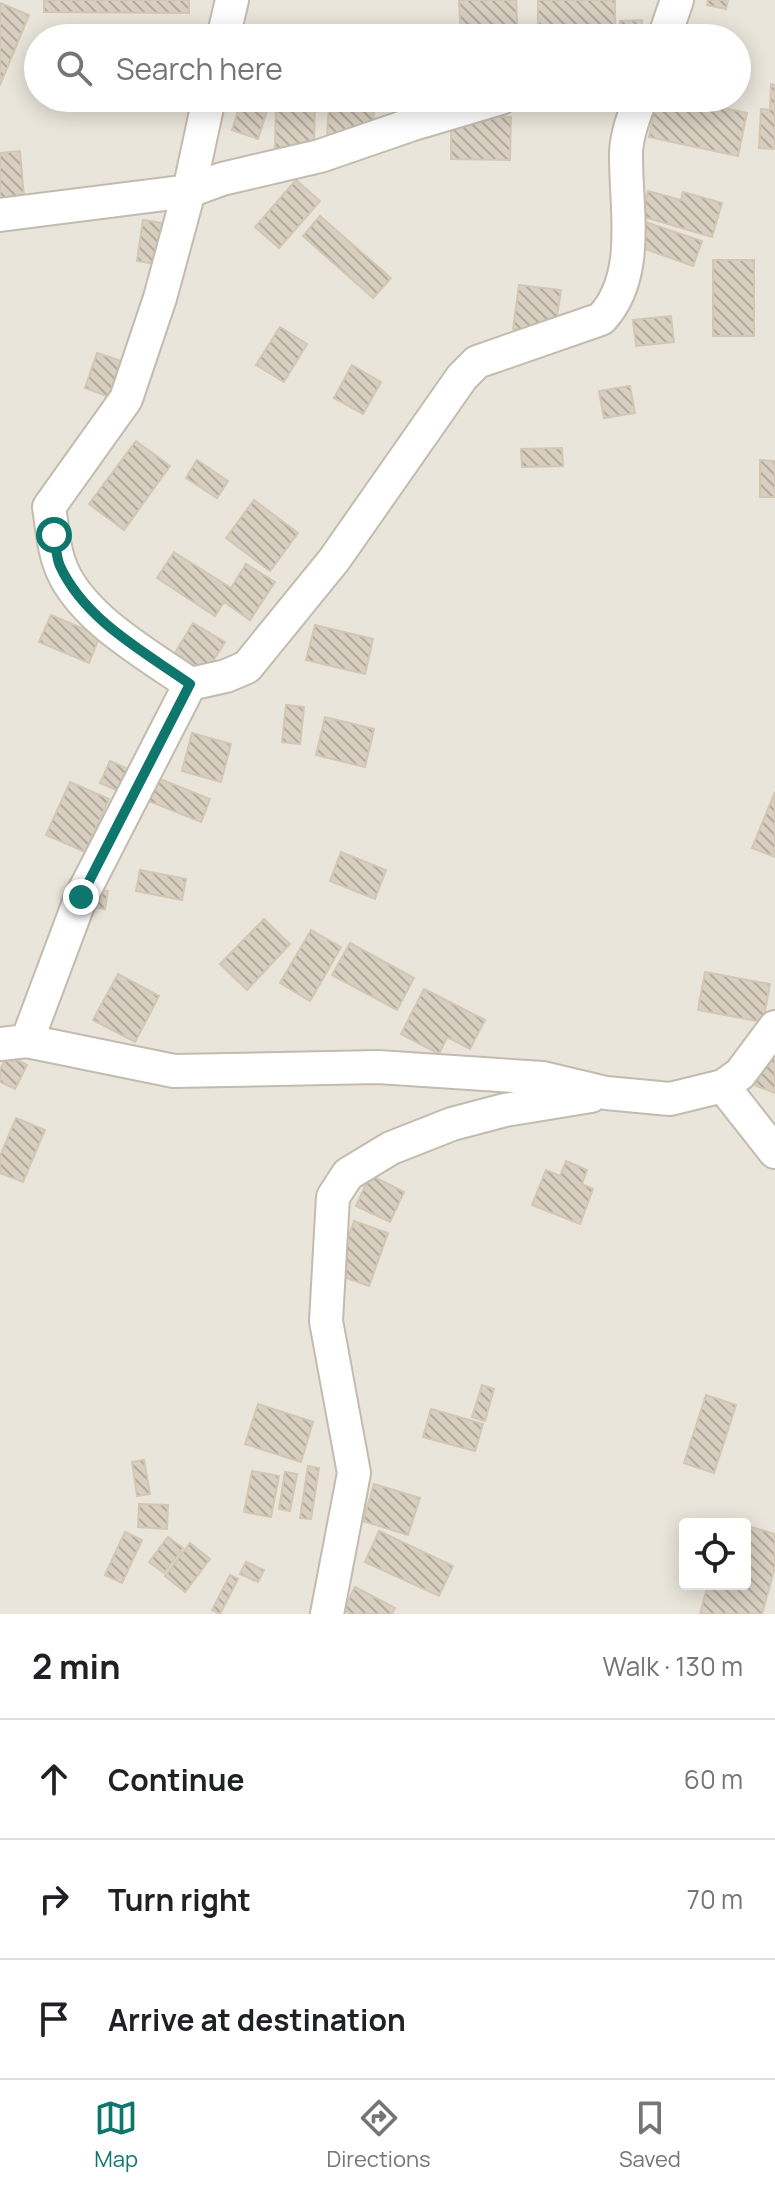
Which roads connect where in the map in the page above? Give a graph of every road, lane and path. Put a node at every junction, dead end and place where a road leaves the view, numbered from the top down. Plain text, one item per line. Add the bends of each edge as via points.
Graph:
1 (232, 0) edge
2 (677, 0) edge
3 (226, 24) edge
4 (669, 24) edge
5 (206, 112) edge
6 (454, 112) edge
7 (635, 112) edge
8 (189, 191) junction
9 (0, 215) edge
10 (190, 684) junction
11 (775, 1027) edge
12 (13, 1043) edge
13 (447, 1072) junction
14 (521, 1076) junction
15 (723, 1086) junction
16 (606, 1093) junction
17 (505, 1110) junction
18 (452, 1124) junction
19 (775, 1152) edge
20 (327, 1614) edge

1 - 3 street
2 - 4 street
5 - 8 street
6 - 8 street
7 - 10 street via 626,149 625,277 614,305 601,319 477,362 334,560 247,667
8 - 9 street
8 - 10 street via 126,399 49,507 59,564 80,599 114,631
10 - 12 street
11 - 15 street via 740,1074
12 - 13 street via 174,1071 378,1067
13 - 14 street
13 - 18 street via 461,1093
14 - 16 street
14 - 17 street
15 - 16 street via 670,1099
15 - 19 street
16 - 17 street
17 - 18 street
18 - 20 street via 391,1148 348,1174 333,1197 326,1321 354,1473

